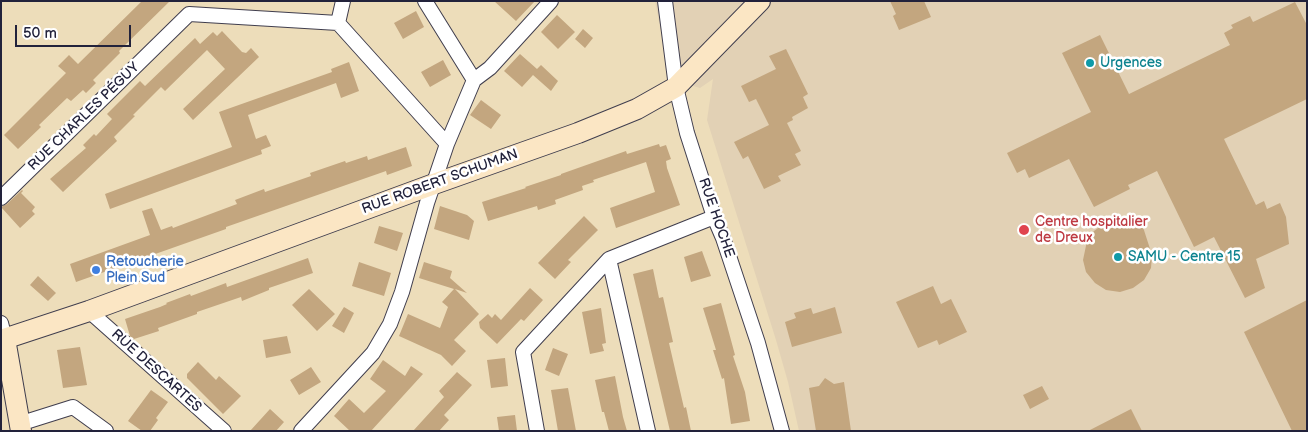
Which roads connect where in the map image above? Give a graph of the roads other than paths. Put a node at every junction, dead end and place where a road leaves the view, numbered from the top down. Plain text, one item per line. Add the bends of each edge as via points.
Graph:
1 (343, 1) edge
2 (425, 1) edge
3 (550, 1) edge
4 (666, 1) edge
5 (760, 1) edge
6 (338, 23) junction
7 (474, 80) junction
8 (676, 87) junction
9 (447, 144) junction
10 (434, 184) junction
11 (1, 198) edge
12 (714, 217) junction
13 (609, 259) junction
14 (89, 311) junction
15 (2, 334) edge
16 (20, 427) edge
17 (106, 431) edge
18 (224, 431) edge
19 (300, 431) edge
20 (536, 431) edge
21 (648, 431) edge
22 (782, 431) edge

1 - 6 street
2 - 7 street
3 - 7 street via 490,68
4 - 8 street, RUE HOCHE
5 - 8 street, RUE ROBERT SCHUMAN
6 - 9 street
6 - 11 street, RUE CHARLES PÉGUY via 189,14
7 - 9 street
8 - 10 street, RUE ROBERT SCHUMAN via 624,115
8 - 12 street, RUE HOCHE
9 - 10 street
10 - 14 street, RUE ROBERT SCHUMAN
10 - 19 street via 390,324 373,353
12 - 13 street
12 - 22 street, RUE HOCHE via 758,343
13 - 20 street via 523,352
13 - 21 street
14 - 15 street, RUE ROBERT SCHUMAN
14 - 18 street, RUE DESCARTES
15 - 16 street
16 - 17 street via 72,407

